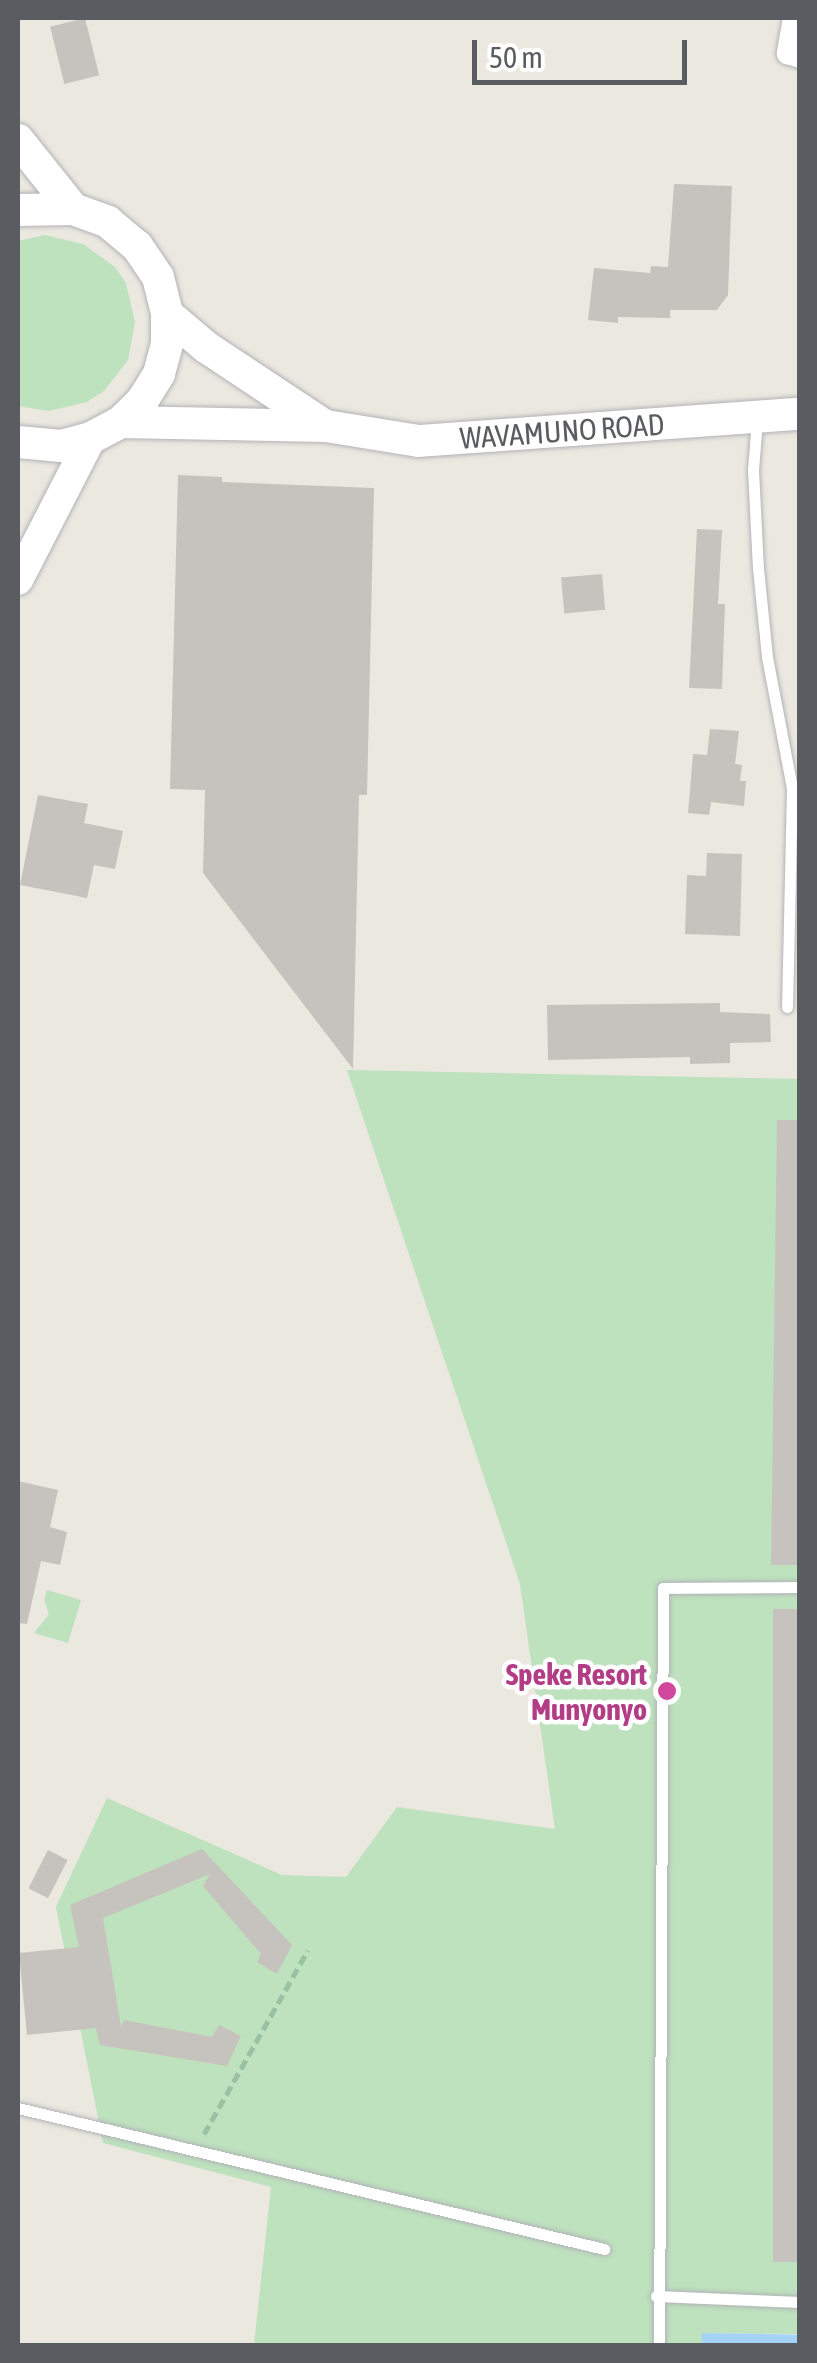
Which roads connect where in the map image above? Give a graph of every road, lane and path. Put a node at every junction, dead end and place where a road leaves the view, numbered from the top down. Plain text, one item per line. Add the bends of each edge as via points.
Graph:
1 (794, 18) edge
2 (800, 57) edge
3 (18, 140) edge
4 (73, 208) junction
5 (18, 210) edge
6 (167, 314) junction
7 (800, 414) edge
8 (758, 418) junction
9 (121, 422) junction
10 (326, 426) junction
11 (91, 438) junction
12 (18, 442) edge
13 (18, 580) edge
14 (787, 1008) dead end
15 (800, 1587) edge
16 (308, 1950) dead end
17 (18, 2108) edge
18 (196, 2148) junction
19 (604, 2249) dead end
20 (656, 2296) junction
21 (800, 2302) edge
22 (659, 2346) edge

1 - 2 street via 788,54
3 - 4 main road
4 - 5 main road
4 - 6 main road via 108,222 137,246 158,277
6 - 9 main road via 158,374
6 - 10 main road, WAVAMUNO ROAD via 206,348
7 - 8 main road, WAVAMUNO ROAD
8 - 10 main road, WAVAMUNO ROAD via 419,441
8 - 14 lane via 753,470 766,656 792,788
9 - 10 main road, WAVAMUNO ROAD
9 - 11 main road
11 - 12 main road via 61,446
11 - 13 street
15 - 20 lane via 662,1588
16 - 18 path
17 - 18 lane
18 - 19 lane
20 - 21 lane
20 - 22 lane

